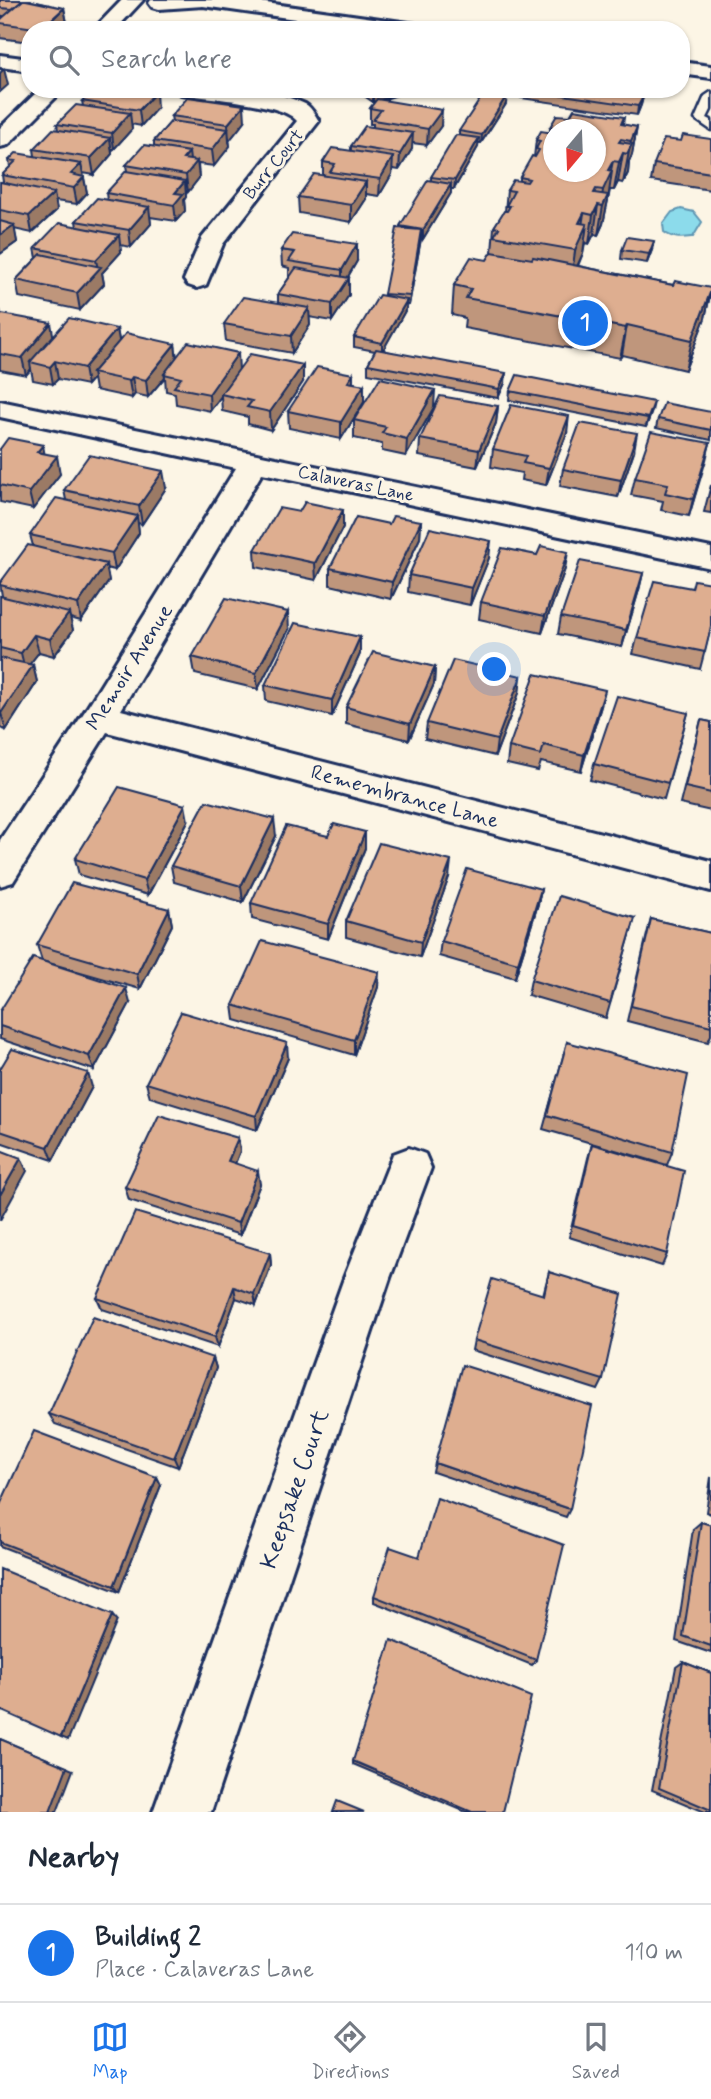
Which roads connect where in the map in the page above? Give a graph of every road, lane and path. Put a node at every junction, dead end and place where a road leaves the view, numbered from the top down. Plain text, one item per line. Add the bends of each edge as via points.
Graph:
1 (133, 0) edge
2 (149, 1) edge
3 (112, 21) edge
4 (140, 21) dead end
5 (250, 21) edge
6 (352, 21) edge
7 (0, 61) edge
8 (21, 64) edge
9 (690, 69) edge
10 (711, 72) edge
11 (690, 84) edge
12 (711, 88) edge
13 (711, 96) edge
14 (44, 98) edge
15 (247, 98) edge
16 (711, 126) edge
17 (0, 140) edge
18 (197, 279) dead end
19 (0, 409) edge
20 (255, 461) junction
21 (711, 558) edge
22 (99, 717) junction
23 (0, 871) edge
24 (711, 876) edge
25 (409, 1168) dead end
26 (182, 1812) edge

1 - 3 street
2 - 4 street
2 - 5 street
2 - 6 street via 203,0
7 - 8 street
9 - 10 street
11 - 12 street
13 - 16 lane via 701,119
14 - 17 street
15 - 18 street, Burr Court via 300,110 308,121 211,243
19 - 20 street, Calaveras Lane
20 - 21 street, Calaveras Lane
20 - 22 street, Memoir Avenue
22 - 23 street, Memoir Avenue
22 - 24 street, Remembrance Lane
25 - 26 street, Keepsake Court

